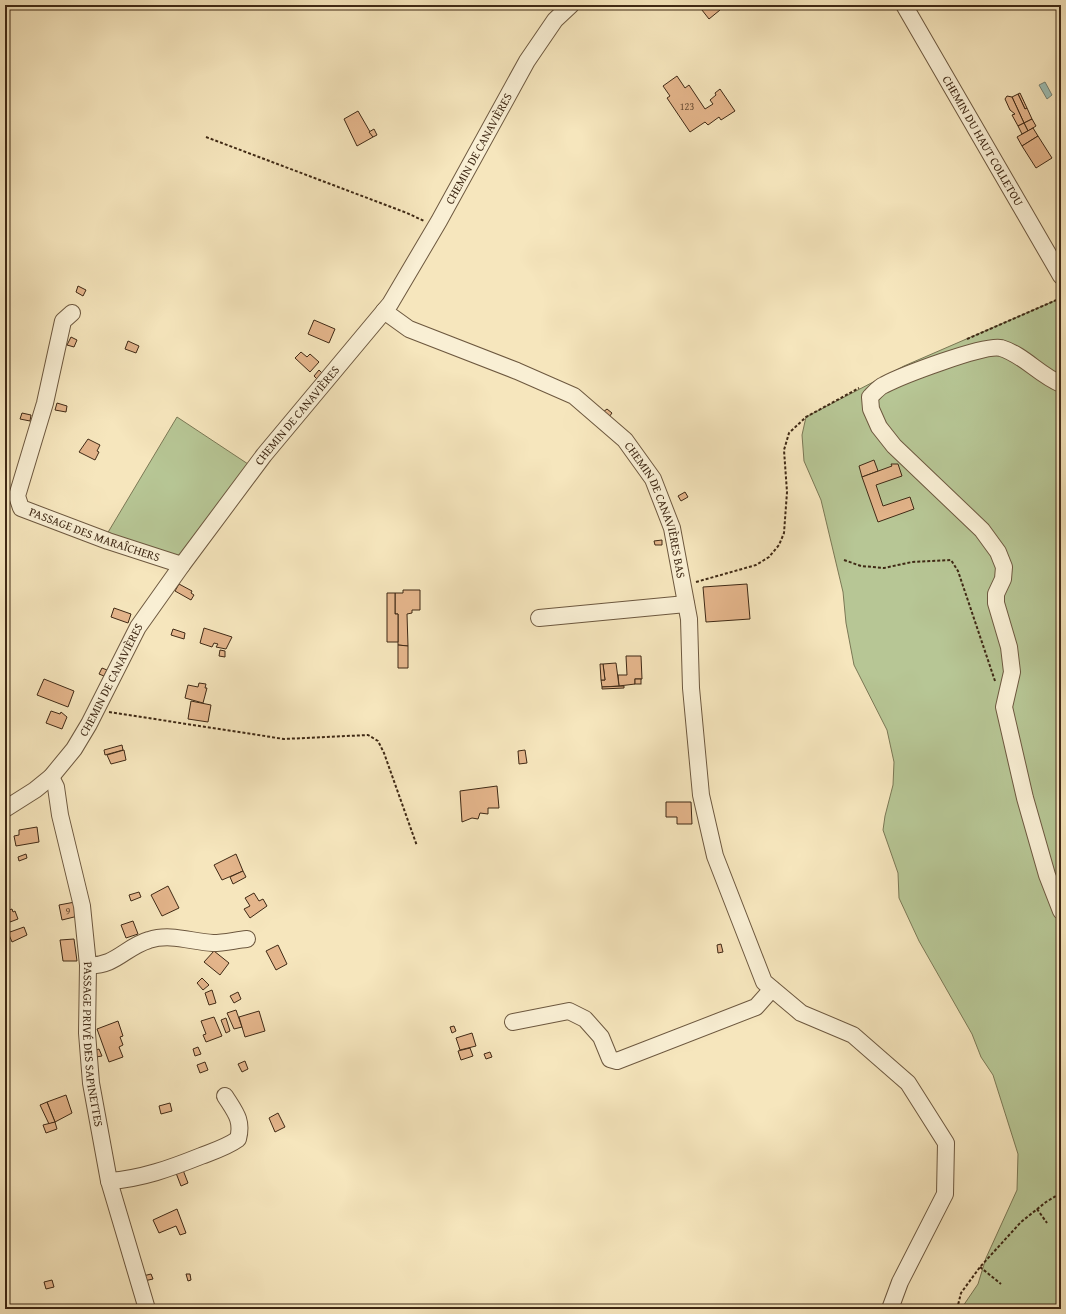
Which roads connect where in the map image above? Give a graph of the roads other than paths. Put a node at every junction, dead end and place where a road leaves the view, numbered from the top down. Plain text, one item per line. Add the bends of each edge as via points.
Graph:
1 (570, 5) edge
2 (904, 5) edge
3 (1061, 276) edge
4 (384, 312) junction
5 (72, 313) dead end
6 (1061, 384) edge
7 (182, 566) junction
8 (686, 604) junction
9 (539, 618) dead end
10 (51, 777) junction
11 (5, 809) edge
12 (1061, 911) edge
13 (247, 939) dead end
14 (88, 965) junction
15 (772, 989) junction
16 (513, 1022) dead end
17 (225, 1096) dead end
18 (109, 1181) junction
19 (147, 1309) edge
20 (890, 1309) edge

1 - 4 street, CHEMIN DE CANAVIÈRES via 555,20 527,61 439,221
2 - 3 street, CHEMIN DU HAUT COLLETOU
4 - 7 street, CHEMIN DE CANAVIÈRES via 264,455
4 - 8 street, CHEMIN DE CANAVIÈRES BAS via 409,329 517,370 574,396 625,440 653,479 672,528
5 - 7 street, PASSAGE DES MARAÎCHERS via 62,321 45,403 17,496 21,508
6 - 12 street via 1051,380 1018,355 999,348 956,357 921,370 882,385 870,397 871,409 879,427 894,446 982,530 998,552 1004,567 1003,579 996,594 996,603 1009,647 1012,672 1004,707 1025,798 1047,875
7 - 10 street, CHEMIN DE CANAVIÈRES via 138,627 97,710 74,749
8 - 9 street
8 - 15 street, CHEMIN DE CANAVIÈRES BAS via 701,795 715,856 764,982
10 - 11 street, CHEMIN DE CANAVIÈRES
10 - 14 street, PASSAGE PRIVÉ DES SAPINETTES via 56,786 60,816 80,898
13 - 14 street via 214,943 168,937 150,939 137,944 106,964
14 - 18 street, PASSAGE PRIVÉ DES SAPINETTES via 87,1033 91,1083
15 - 16 street via 756,1007 617,1061 610,1059 601,1037 585,1020 569,1011
15 - 20 street, CHEMIN DE CANAVIÈRES BAS via 801,1013 853,1035 908,1083 946,1143 945,1194 900,1282
17 - 18 street via 241,1126 238,1139 183,1163 141,1177
18 - 19 street, PASSAGE PRIVÉ DES SAPINETTES

